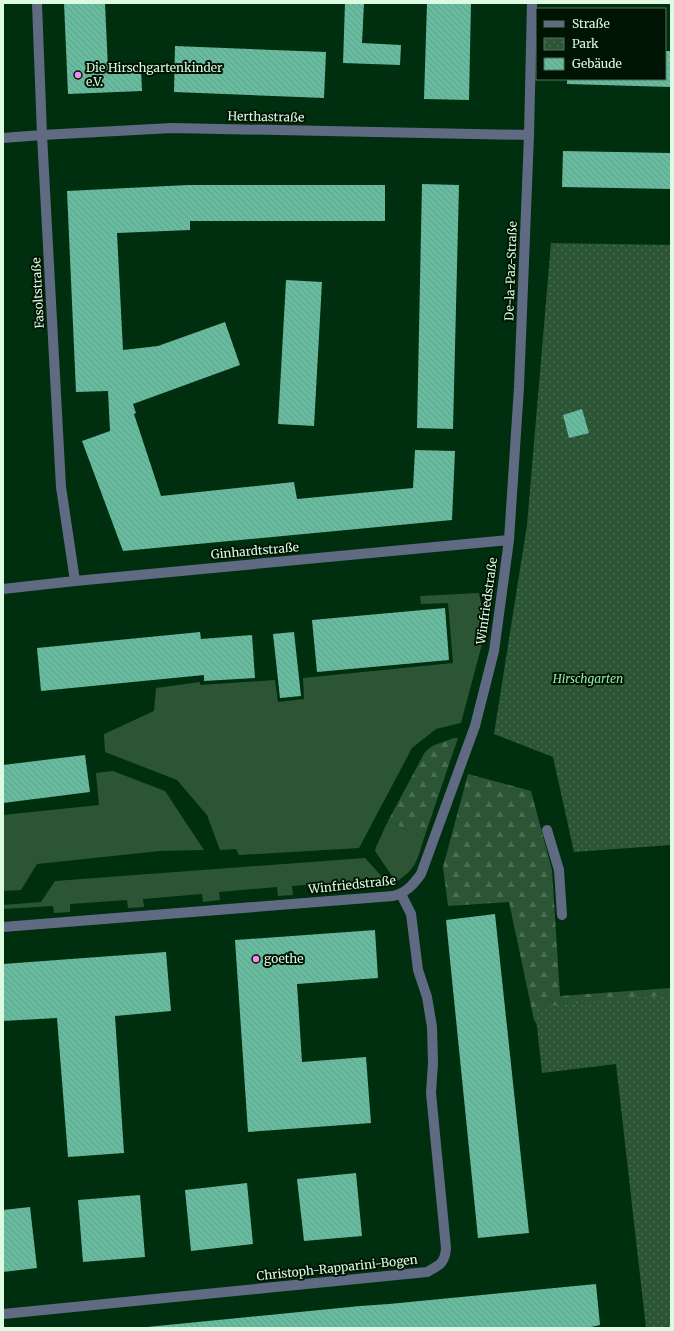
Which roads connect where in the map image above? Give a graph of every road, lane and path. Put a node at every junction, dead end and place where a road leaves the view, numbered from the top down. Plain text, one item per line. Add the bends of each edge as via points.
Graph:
1 (37, 3) edge
2 (532, 3) edge
3 (42, 134) junction
4 (529, 135) junction
5 (3, 138) edge
6 (509, 540) junction
7 (74, 581) junction
8 (3, 589) edge
9 (547, 830) dead end
10 (401, 894) junction
11 (562, 915) dead end
12 (3, 927) edge
13 (3, 1314) edge

1 - 3 street, Fasoltstraße
2 - 4 street, De-la-Paz-Straße
3 - 4 street, Herthastraße via 172,128
3 - 5 street, Herthastraße
3 - 7 street, Fasoltstraße via 61,487
4 - 6 street, De-la-Paz-Straße via 519,387
6 - 7 street, Ginhardtstraße
6 - 10 street, Winfriedstraße via 494,651 475,726 421,874 413,885
7 - 8 street, Ginhardtstraße
9 - 11 street via 558,870
10 - 12 street, Winfriedstraße
10 - 13 street, Christoph-Rapparini-Bogen via 411,914 418,970 427,998 432,1027 431,1093 446,1248 445,1257 439,1266 427,1272

